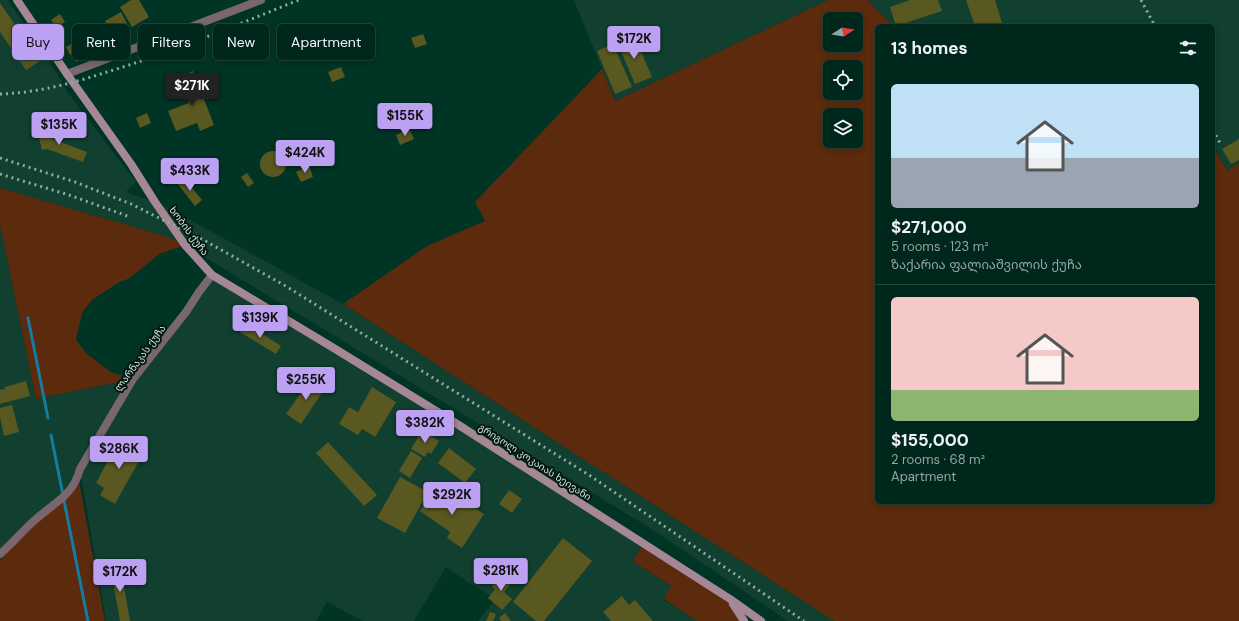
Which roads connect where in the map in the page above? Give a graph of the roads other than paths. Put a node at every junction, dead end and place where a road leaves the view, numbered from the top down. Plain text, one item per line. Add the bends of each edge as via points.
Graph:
1 (17, 0) edge
2 (262, 0) edge
3 (67, 74) junction
4 (212, 276) junction
5 (0, 554) edge
6 (730, 600) junction
7 (744, 621) edge
8 (761, 621) edge

1 - 3 main road, ხობის ქუჩა
2 - 3 street
3 - 4 main road, ხობის ქუჩა via 185,245
4 - 5 street, ლარნაკას ქუჩა via 134,379 80,469 68,494 35,519
4 - 6 main road, გრიგოლ კოკაიას ხეივანი via 437,411
6 - 7 main road
6 - 8 main road, გრიგოლ კოკაიას ხეივანი

